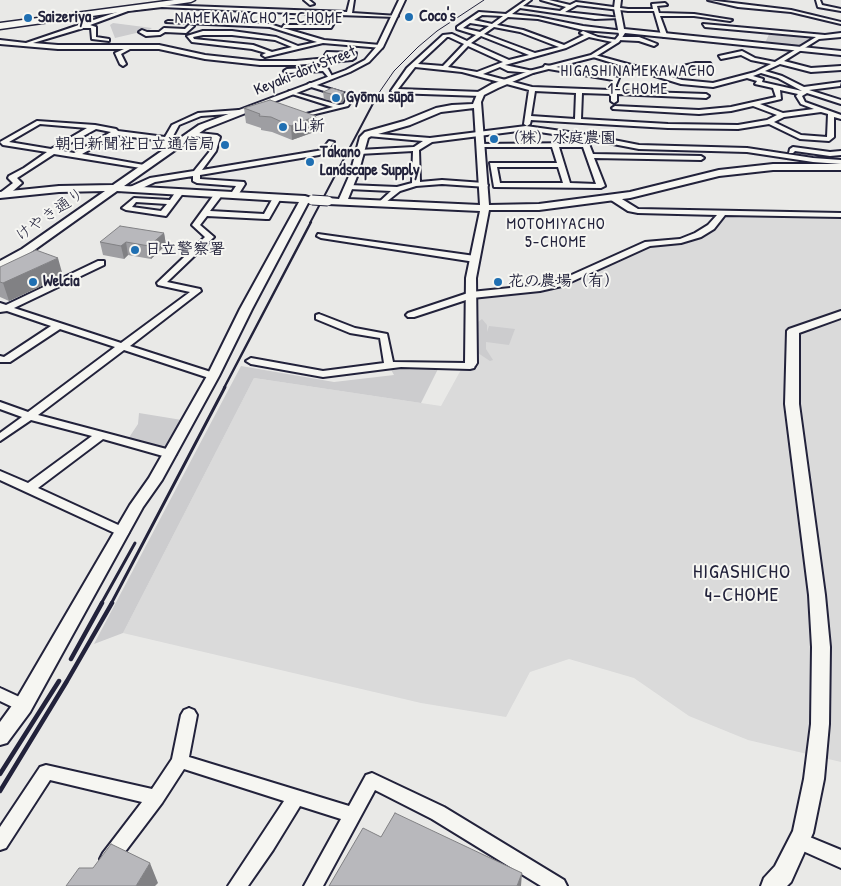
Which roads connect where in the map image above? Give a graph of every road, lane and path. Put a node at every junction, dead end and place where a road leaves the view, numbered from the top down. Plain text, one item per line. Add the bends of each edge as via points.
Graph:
1 (191, 0) edge
2 (306, 0) edge
3 (352, 0) edge
4 (402, 0) edge
5 (529, 0) edge
6 (543, 0) edge
7 (598, 0) edge
8 (618, 0) edge
9 (710, 0) edge
10 (818, 0) edge
11 (313, 2) edge
12 (575, 2) edge
13 (665, 4) dead end
14 (594, 5) junction
15 (571, 6) junction
16 (520, 7) junction
17 (617, 8) junction
18 (126, 10) junction
19 (841, 10) edge
20 (310, 12) junction
21 (656, 12) junction
22 (337, 13) junction
23 (561, 13) junction
24 (146, 14) dead end
25 (349, 14) junction
26 (506, 15) junction
27 (395, 18) junction
28 (538, 18) junction
29 (619, 18) junction
30 (334, 20) junction
31 (659, 20) junction
32 (734, 20) dead end
33 (470, 21) junction
34 (168, 22) dead end
35 (194, 23) junction
36 (751, 23) dead end
37 (841, 23) edge
38 (495, 24) junction
39 (705, 25) junction
40 (0, 26) edge
41 (81, 26) junction
42 (271, 27) junction
43 (526, 28) junction
44 (549, 28) dead end
45 (142, 32) dead end
46 (784, 32) junction
47 (483, 35) junction
48 (588, 35) junction
49 (254, 36) junction
50 (664, 36) junction
51 (823, 36) junction
52 (841, 36) edge
53 (619, 37) junction
54 (107, 40) dead end
55 (712, 40) junction
56 (0, 42) edge
57 (324, 42) junction
58 (468, 43) junction
59 (24, 44) junction
60 (654, 44) dead end
61 (131, 47) junction
62 (380, 47) junction
63 (564, 47) junction
64 (299, 48) junction
65 (799, 48) junction
66 (841, 53) edge
67 (273, 54) junction
68 (327, 54) dead end
69 (533, 54) junction
70 (593, 56) junction
71 (721, 57) dead end
72 (242, 61) junction
73 (508, 62) junction
74 (778, 63) junction
75 (123, 64) dead end
76 (557, 64) junction
77 (414, 65) junction
78 (500, 65) junction
79 (710, 65) dead end
80 (545, 67) junction
81 (444, 68) junction
82 (841, 68) edge
83 (827, 69) junction
84 (287, 71) dead end
85 (759, 71) junction
86 (531, 72) junction
87 (477, 74) junction
88 (834, 75) dead end
89 (664, 76) junction
90 (748, 76) junction
91 (331, 78) junction
92 (505, 82) junction
93 (840, 84) edge
94 (310, 85) junction
95 (702, 85) junction
96 (776, 88) junction
97 (532, 89) junction
98 (804, 91) junction
99 (291, 92) junction
100 (579, 92) junction
101 (481, 94) junction
102 (614, 96) junction
103 (706, 96) junction
104 (641, 100) dead end
105 (841, 102) edge
106 (754, 104) junction
107 (256, 105) junction
108 (338, 106) junction
109 (477, 106) junction
110 (615, 108) junction
111 (272, 110) edge
112 (667, 110) junction
113 (821, 110) junction
114 (713, 111) junction
115 (239, 112) junction
116 (831, 114) junction
117 (289, 116) edge
118 (782, 116) junction
119 (841, 117) edge
120 (297, 118) junction
121 (528, 118) junction
122 (578, 121) junction
123 (769, 122) junction
124 (311, 123) edge
125 (614, 126) junction
126 (668, 126) junction
127 (95, 127) junction
128 (526, 128) junction
129 (115, 133) junction
130 (479, 133) junction
131 (190, 134) junction
132 (368, 134) junction
133 (605, 134) dead end
134 (583, 136) junction
135 (166, 139) junction
136 (598, 139) junction
137 (430, 140) junction
138 (331, 142) dead end
139 (480, 144) junction
140 (555, 144) junction
141 (587, 145) junction
142 (416, 149) junction
143 (168, 150) junction
144 (54, 151) junction
145 (359, 152) junction
146 (841, 153) edge
147 (76, 155) junction
148 (590, 156) junction
149 (790, 156) junction
150 (700, 158) dead end
151 (841, 162) edge
152 (561, 165) junction
153 (144, 167) junction
154 (841, 167) edge
155 (196, 173) junction
156 (416, 184) junction
157 (484, 185) junction
158 (566, 186) junction
159 (349, 187) junction
160 (115, 188) junction
161 (133, 189) junction
162 (398, 189) junction
163 (180, 192) junction
164 (219, 194) junction
165 (2, 195) edge
166 (234, 195) junction
167 (277, 198) junction
168 (614, 198) junction
169 (309, 199) junction
170 (343, 201) junction
171 (172, 202) junction
172 (381, 204) junction
173 (485, 208) junction
174 (721, 213) junction
175 (204, 214) junction
176 (841, 215) edge
177 (321, 236) dead end
178 (475, 260) junction
179 (101, 263) dead end
180 (0, 265) edge
181 (471, 295) junction
182 (2, 308) edge
183 (841, 314) edge
184 (411, 315) dead end
185 (319, 317) dead end
186 (59, 326) junction
187 (124, 346) junction
188 (0, 358) edge
189 (251, 361) dead end
190 (471, 363) joint
191 (389, 366) junction
192 (213, 376) junction
193 (0, 405) edge
194 (30, 416) junction
195 (101, 435) junction
196 (0, 438) edge
197 (170, 454) junction
198 (0, 475) edge
199 (29, 489) junction
200 (123, 532) junction
201 (0, 694) edge
202 (23, 706) junction
203 (189, 715) dead end
204 (0, 737) edge
205 (180, 761) junction
206 (296, 797) junction
207 (156, 798) junction
208 (354, 815) junction
209 (800, 841) junction
210 (0, 842) edge
211 (841, 858) edge
212 (99, 872) edge
213 (237, 886) edge
214 (313, 886) edge
215 (558, 886) edge
216 (772, 886) edge

1 - 18 highway
2 - 11 street
3 - 25 street
4 - 27 street, Keyaki-dori Street
5 - 16 street
6 - 15 street
7 - 14 street
8 - 17 street
9 - 37 street via 791,11
10 - 19 street via 820,6
11 - 20 street
12 - 14 street
12 - 15 street
13 - 21 street via 654,5
14 - 17 street
15 - 23 street
16 - 23 street
16 - 26 street
17 - 21 street
17 - 29 street
18 - 20 street via 162,6
18 - 24 street
18 - 40 highway
18 - 41 street
20 - 22 street
21 - 31 street
21 - 32 street
22 - 25 street
22 - 30 street
23 - 29 street
25 - 27 street
26 - 28 street
26 - 33 street via 481,13
26 - 38 street
27 - 30 street
27 - 62 street, Keyaki-dori Street
28 - 43 street
28 - 53 street
29 - 53 street
30 - 42 street via 331,26
31 - 39 street via 703,21
31 - 50 street
33 - 38 street
33 - 47 street via 459,28
34 - 35 street
35 - 42 street
35 - 45 street via 186,31
36 - 46 street
38 - 43 street
38 - 47 street
39 - 46 street
39 - 55 street
41 - 54 street via 93,27 94,38
41 - 59 street
42 - 49 street
42 - 57 street
43 - 63 street
44 - 48 street
46 - 51 street
47 - 58 street
47 - 69 street
48 - 53 street
48 - 63 street
49 - 64 street via 276,39
49 - 67 street via 203,33 190,36 192,40 253,47
50 - 53 street
50 - 55 street
51 - 52 street
51 - 65 street
53 - 60 street
53 - 70 street
55 - 65 street
56 - 59 street
57 - 62 street
57 - 64 street
58 - 73 street
58 - 77 street via 445,36
58 - 81 street
59 - 61 street
61 - 72 street via 159,47
61 - 75 street via 118,53
62 - 91 street, Keyaki-dori Street via 362,65
63 - 69 street
64 - 67 street
65 - 66 street
65 - 74 street
67 - 72 street
68 - 72 street via 354,54 352,58 296,63
69 - 73 street
69 - 76 street
70 - 76 street
70 - 89 street
71 - 74 street via 742,53 753,59
73 - 78 street
74 - 83 street via 811,70
74 - 85 street
76 - 80 street
77 - 81 street
77 - 101 street via 394,91
78 - 86 street
78 - 87 street
79 - 89 street via 683,68 674,75
80 - 86 street
80 - 102 street via 617,79 613,85
81 - 87 street
82 - 83 street
83 - 88 street
84 - 91 street via 323,69
85 - 90 street
85 - 98 street via 780,77
86 - 92 street
87 - 92 street
89 - 95 street
90 - 95 street
90 - 96 street via 761,80 757,83
91 - 94 street, Keyaki-dori Street
92 - 97 street
92 - 101 street
93 - 98 street
94 - 99 street, Keyaki-dori Street
94 - 108 street via 351,97 346,104
95 - 103 street
96 - 98 street
96 - 106 street via 779,98
97 - 100 street
97 - 121 street
98 - 105 street
98 - 113 street via 799,96 803,103
99 - 107 street, Keyaki-dori Street
99 - 108 street
100 - 102 street
100 - 122 street
101 - 109 street
102 - 103 street
102 - 104 street
102 - 110 street
103 - 114 street
106 - 114 street
106 - 118 street
107 - 111 street
107 - 115 street, Keyaki-dori Street
108 - 120 street
109 - 130 street
109 - 132 street via 439,110
110 - 112 street
110 - 125 street
112 - 114 street
112 - 126 street
113 - 116 street
113 - 118 street
115 - 131 street, Keyaki-dori Street
115 - 135 street via 209,112 192,117 174,126
116 - 119 street
116 - 123 street via 829,139 800,136
117 - 120 street
118 - 123 street
120 - 124 street
121 - 122 street
121 - 128 street
122 - 125 street
123 - 126 street via 738,127
125 - 126 street
127 - 129 street via 114,130
127 - 144 street
127 - 144 street via 40,122 3,143
128 - 130 street
128 - 134 street
129 - 135 street
129 - 147 street
130 - 137 street
130 - 139 street
131 - 143 street, Keyaki-dori Street
131 - 155 street via 217,137 213,151
132 - 137 street
132 - 145 street
133 - 136 street
134 - 136 street
134 - 141 street
135 - 143 street via 163,148
136 - 149 street via 639,147 730,148
137 - 142 street
138 - 155 street via 319,153
139 - 140 street
139 - 157 street
140 - 141 street
140 - 152 street
141 - 148 street
142 - 145 street
142 - 156 street
143 - 153 street, Keyaki-dori Street
144 - 147 street
144 - 165 street via 12,178 18,183
145 - 159 street
146 - 149 street via 792,149
147 - 153 street
148 - 150 street
148 - 158 street via 601,186
149 - 151 street
152 - 158 street
152 - 158 street via 493,165 497,185
153 - 160 street, Keyaki-dori Street
154 - 168 street via 782,167 727,172
155 - 161 street via 146,182
155 - 166 street via 197,181 241,184
156 - 157 street
156 - 162 street
157 - 173 street
159 - 162 street
159 - 170 street
160 - 161 street
160 - 165 street
160 - 180 street, けやき通り via 26,251
161 - 163 street
162 - 172 street
163 - 164 street
163 - 171 street
164 - 166 street
164 - 175 street
166 - 167 street
167 - 169 street
167 - 175 street via 266,217
168 - 173 street via 546,206
168 - 174 street via 638,211
169 - 170 street, bridge
169 - 192 street via 246,309
170 - 172 street
171 - 171 street via 162,214 126,208 134,200
172 - 173 street
173 - 178 street
174 - 176 street
174 - 181 street via 711,227 698,235 681,241 648,244 559,284
175 - 187 street via 196,225 210,237 161,283 197,291
177 - 178 street
178 - 181 street
179 - 182 street
181 - 184 street
181 - 190 street
182 - 186 street
183 - 209 street via 793,331 792,404 821,647 819,734 814,779
185 - 191 street via 353,331 384,336
186 - 187 street
186 - 188 street via 6,360
187 - 192 street
187 - 194 street
189 - 191 street via 323,374
190 - 191 street via 470,366
192 - 197 street
193 - 194 street
194 - 195 street
194 - 196 street
195 - 197 street
195 - 199 street
197 - 200 street
198 - 199 street
199 - 200 street
200 - 202 street
201 - 202 street
202 - 204 street
203 - 205 street
205 - 206 street
205 - 207 street
206 - 208 street
206 - 213 street via 268,844
207 - 210 street via 46,772
207 - 212 street
208 - 214 street
208 - 215 street via 372,780 438,813
209 - 211 street
209 - 216 street via 783,874

